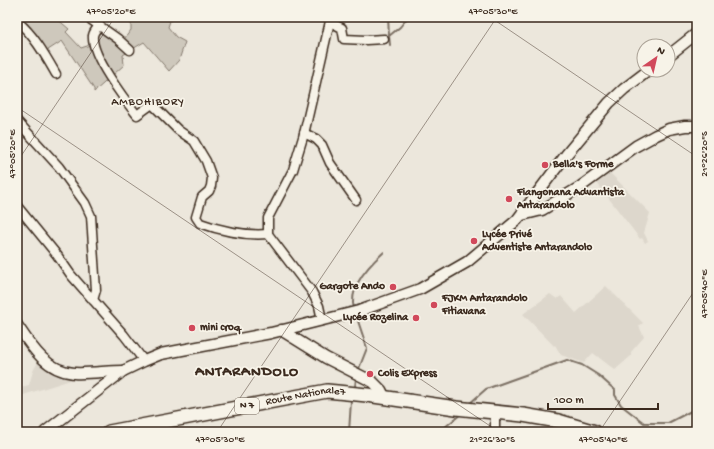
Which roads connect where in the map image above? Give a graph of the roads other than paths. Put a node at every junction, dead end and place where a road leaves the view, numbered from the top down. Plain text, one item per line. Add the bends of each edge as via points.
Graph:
1 (87, 17) edge
2 (330, 20) edge
3 (17, 21) edge
4 (99, 25) junction
5 (697, 33) edge
6 (384, 39) dead end
7 (130, 50) dead end
8 (676, 50) edge
9 (56, 74) dead end
10 (639, 78) edge
11 (17, 121) edge
12 (697, 126) edge
13 (303, 136) junction
14 (356, 200) dead end
15 (17, 206) edge
16 (522, 215) junction
17 (268, 234) junction
18 (93, 300) junction
19 (322, 320) junction
20 (17, 326) edge
21 (281, 330) junction
22 (144, 361) junction
23 (123, 371) junction
24 (385, 398) junction
25 (495, 412) junction
26 (45, 432) edge
27 (109, 432) edge
28 (495, 432) edge
29 (596, 432) edge

1 - 4 street
2 - 6 street via 342,28 344,39
2 - 13 street
3 - 9 street via 34,38
4 - 7 street
4 - 17 street via 93,34 93,47 116,88 137,115 152,104 178,130 194,141 206,161 212,178 209,191 202,197 196,217 200,223 252,236
5 - 8 street
10 - 16 street via 609,103 566,154
11 - 18 street via 58,167 92,216 96,290
12 - 16 street via 669,129 656,135 636,146 580,188 542,210
13 - 14 street via 316,139 322,145 330,163
13 - 17 street via 293,170 268,218
15 - 18 street
16 - 19 street via 467,262 420,289 355,312
17 - 19 street via 312,292
18 - 22 street
19 - 21 street
20 - 23 street via 40,357 55,368 73,373
21 - 22 street via 161,354
21 - 24 street via 326,358 373,382
22 - 23 street
23 - 26 street
24 - 25 main road, N 7
24 - 27 main road, Route Nationale7 / N 7 via 327,391
25 - 28 street
25 - 29 main road, N 7 via 558,421

